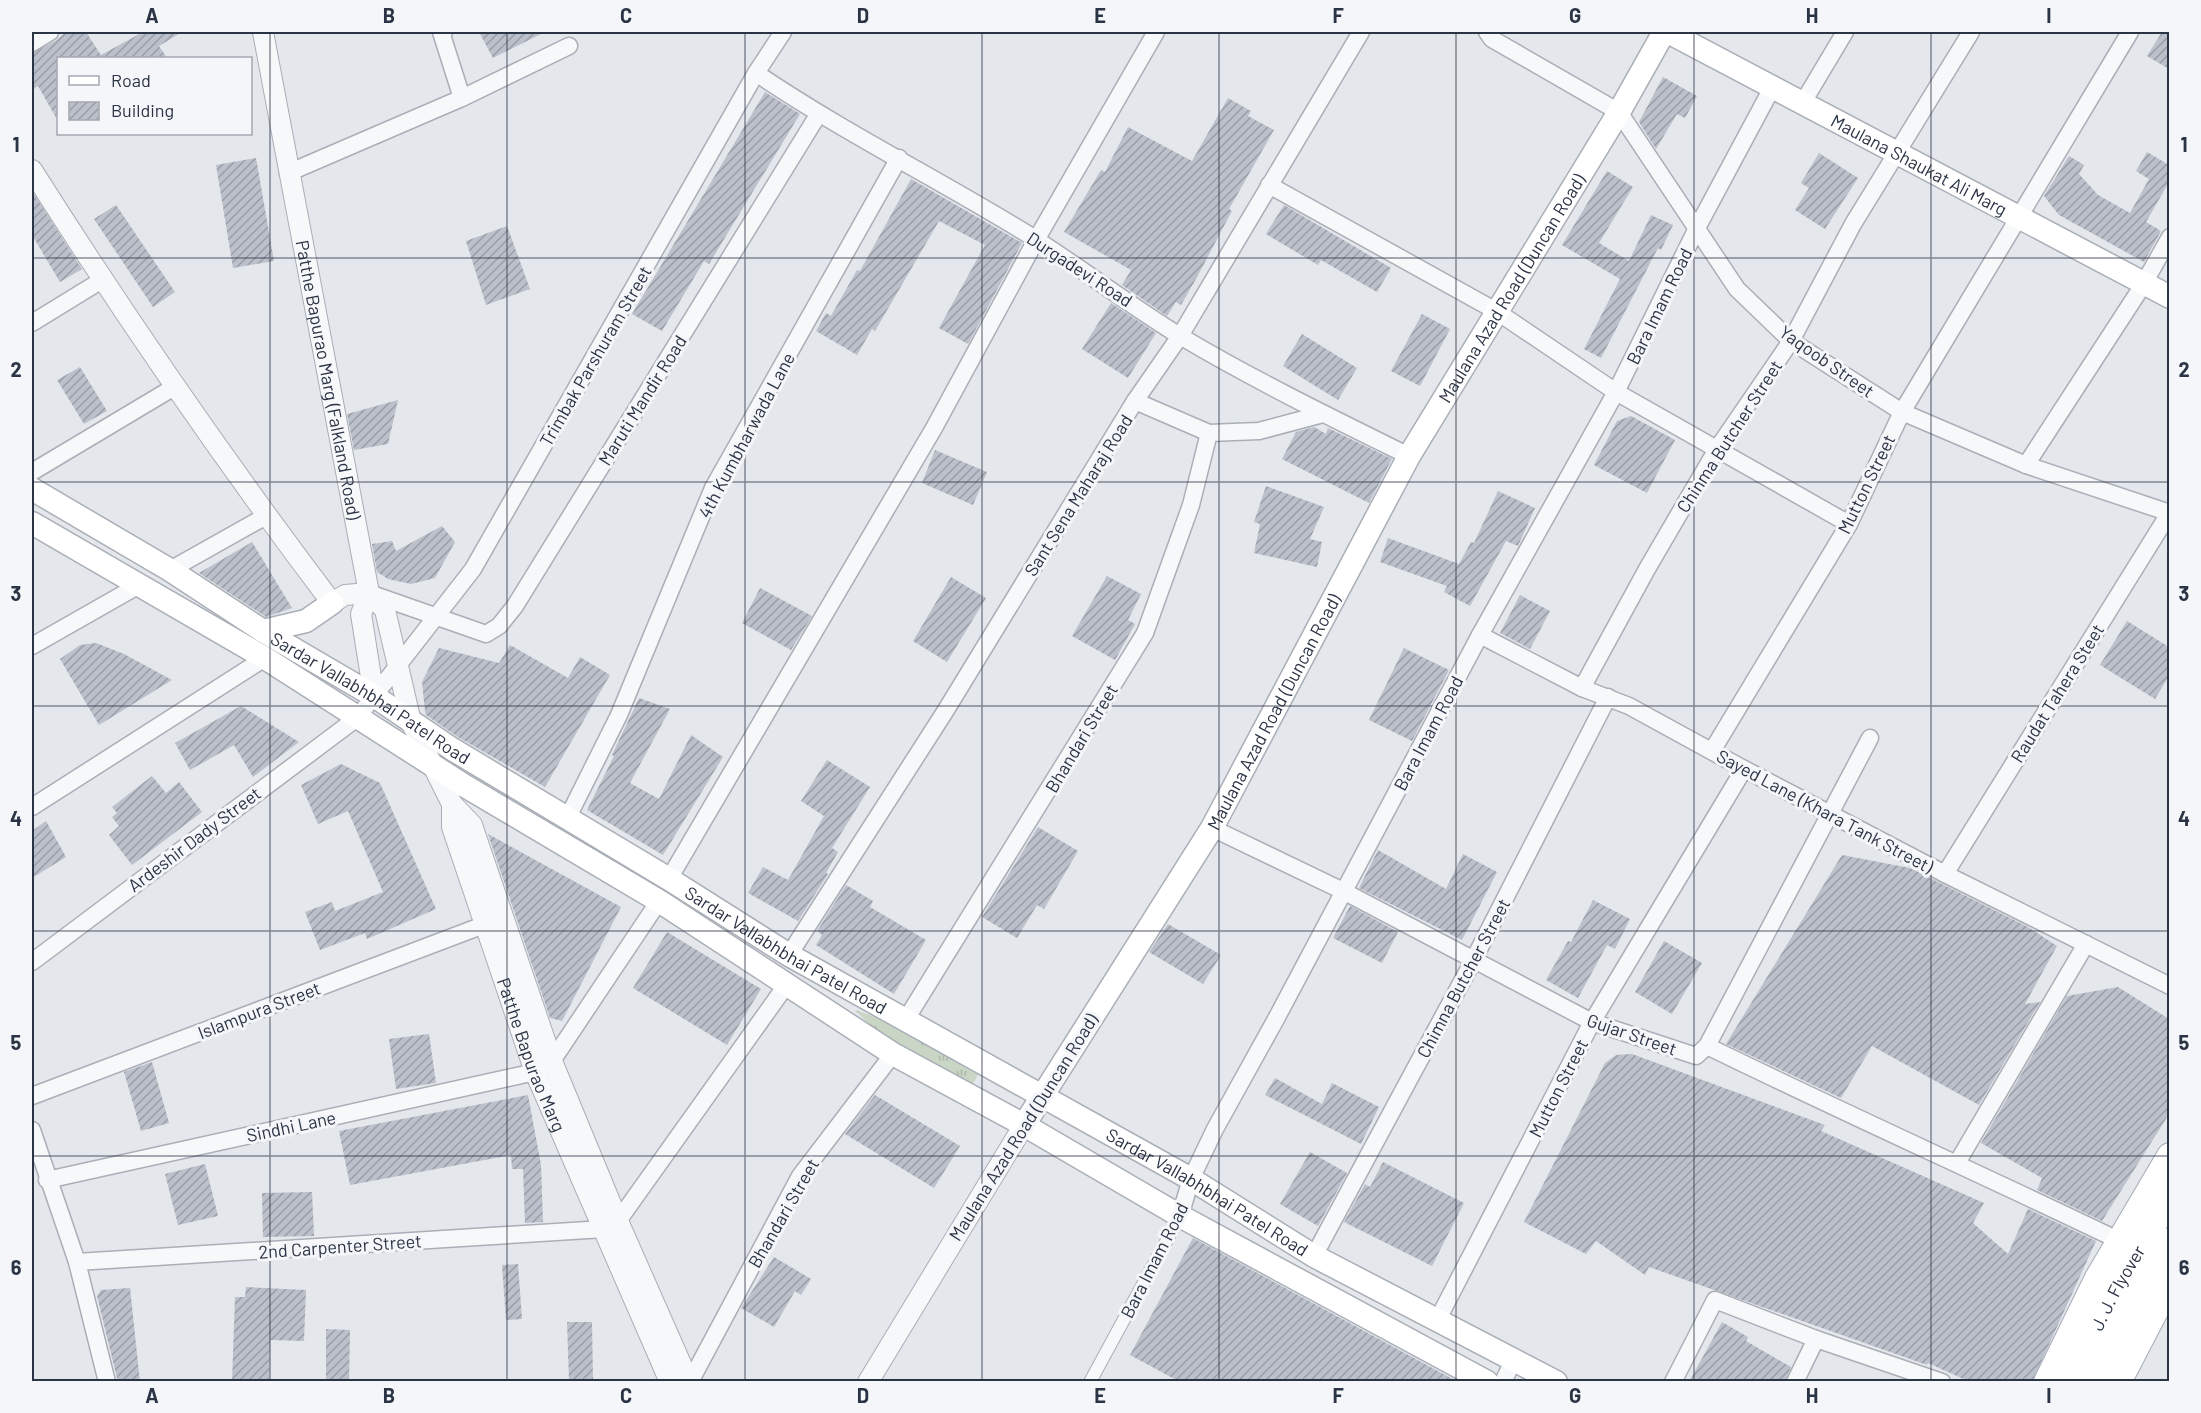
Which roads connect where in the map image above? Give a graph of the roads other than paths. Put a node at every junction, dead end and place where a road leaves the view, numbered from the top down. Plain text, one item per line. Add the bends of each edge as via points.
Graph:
1 (50, 32) edge
2 (263, 32) edge
3 (444, 32) edge
4 (783, 32) edge
5 (1156, 32) edge
6 (1361, 32) edge
7 (1487, 32) edge
8 (1666, 32) edge
9 (1845, 32) edge
10 (1971, 32) edge
11 (2130, 32) edge
12 (32, 44) edge
13 (569, 46) dead end
14 (756, 73) junction
15 (1772, 88) junction
16 (462, 98) junction
17 (1802, 104) junction
18 (1619, 112) junction
19 (818, 115) junction
20 (1898, 154) junction
21 (898, 158) junction
22 (32, 170) edge
23 (288, 173) junction
24 (1269, 185) junction
25 (2020, 217) junction
26 (1697, 228) junction
27 (2169, 237) edge
28 (1036, 240) junction
29 (102, 280) junction
30 (2143, 285) junction
31 (2169, 297) edge
32 (1496, 311) junction
33 (32, 323) edge
34 (1180, 336) junction
35 (1791, 341) junction
36 (176, 386) junction
37 (1616, 392) junction
38 (1135, 401) junction
39 (1902, 412) junction
40 (1323, 414) junction
41 (1209, 433) junction
42 (1717, 449) junction
43 (1409, 456) junction
44 (2026, 465) junction
45 (32, 472) edge
46 (32, 489) edge
47 (2169, 513) edge
48 (266, 516) junction
49 (32, 523) edge
50 (1849, 524) junction
51 (170, 570) junction
52 (141, 584) junction
53 (369, 593) junction
54 (332, 603) junction
55 (436, 615) junction
56 (263, 631) junction
57 (1480, 635) junction
58 (32, 646) edge
59 (265, 657) junction
60 (397, 664) junction
61 (1582, 688) junction
62 (374, 696) junction
63 (1608, 698) junction
64 (357, 718) junction
65 (411, 722) junction
66 (1870, 738) dead end
67 (1712, 751) junction
68 (433, 764) junction
69 (1744, 769) junction
70 (32, 807) edge
71 (1832, 814) junction
72 (567, 819) junction
73 (1212, 828) junction
74 (1945, 874) junction
75 (669, 879) junction
76 (1343, 891) junction
77 (659, 901) junction
78 (494, 921) junction
79 (2086, 944) junction
80 (789, 955) junction
81 (1473, 961) junction
82 (32, 962) edge
83 (787, 984) junction
84 (2169, 986) edge
85 (905, 1021) junction
86 (1592, 1022) junction
87 (1707, 1046) junction
88 (892, 1054) junction
89 (552, 1061) junction
90 (535, 1072) junction
91 (1042, 1095) junction
92 (32, 1096) edge
93 (1023, 1125) junction
94 (32, 1130) edge
95 (2169, 1156) edge
96 (1957, 1163) junction
97 (1191, 1179) junction
98 (47, 1180) junction
99 (2169, 1196) edge
100 (1180, 1216) junction
101 (611, 1226) junction
102 (2120, 1241) junction
103 (2169, 1241) edge
104 (1314, 1256) junction
105 (77, 1262) junction
106 (2169, 1282) edge
107 (1438, 1319) junction
108 (1816, 1339) junction
109 (1514, 1359) junction
110 (107, 1382) edge
111 (670, 1382) edge
112 (690, 1382) edge
113 (868, 1382) edge
114 (1090, 1382) edge
115 (1487, 1382) edge
116 (1503, 1382) edge
117 (1556, 1382) edge
118 (1673, 1382) edge
119 (1795, 1382) edge
120 (1942, 1382) edge
121 (2047, 1382) edge
122 (2069, 1382) edge
123 (2095, 1382) edge
124 (2118, 1382) edge

1 - 12 street
2 - 23 street, Patthe Bapurao Marg (Falkland Road)
3 - 16 street via 441,33
4 - 14 street, Trimbak Parshuram Street
5 - 28 street
6 - 24 street, Sant Sena Maharaj Road
7 - 18 street, Yaqoob Street via 1492,39
8 - 15 main road, Maulana Shaukat Ali Marg
8 - 18 main road, Maulana Azad Road (Duncan Road)
9 - 17 street
10 - 20 street, Chinma Butcher Street
11 - 25 street, Mutton Street
13 - 16 street
14 - 19 street, Durgadevi Road
14 - 55 street, Trimbak Parshuram Street via 473,569
15 - 17 main road, Maulana Shaukat Ali Marg
15 - 26 street, Bara Imam Road
16 - 23 street
17 - 20 main road, Maulana Shaukat Ali Marg
18 - 26 street, Yaqoob Street
18 - 32 main road, Maulana Azad Road (Duncan Road)
19 - 21 street, Durgadevi Road
19 - 55 street, Maruti Mandir Road via 499,626 486,634
20 - 25 main road, Maulana Shaukat Ali Marg
20 - 35 street, Chinma Butcher Street via 1853,224
21 - 28 street, Durgadevi Road
21 - 72 street, 4th Kumbharwada Lane via 713,488 620,715
22 - 29 street
23 - 53 street, Patthe Bapurao Marg (Falkland Road)
24 - 32 street
24 - 34 street, Sant Sena Maharaj Road
25 - 30 main road, Maulana Shaukat Ali Marg
25 - 39 street, Mutton Street
26 - 35 street, Yaqoob Street via 1737,289
26 - 37 street, Bara Imam Road
27 - 30 street
28 - 34 street, Durgadevi Road
28 - 75 street via 934,428
29 - 33 street
29 - 36 street
30 - 31 main road, Maulana Shaukat Ali Marg
30 - 44 street
32 - 37 street
32 - 43 main road, Maulana Azad Road (Duncan Road)
34 - 38 street, Sant Sena Maharaj Road
34 - 40 street, Durgadevi Road
35 - 39 street, Yaqoob Street
35 - 42 street, Chinma Butcher Street
36 - 45 street
36 - 48 street
37 - 42 street
37 - 57 street, Bara Imam Road
38 - 41 street
38 - 80 street, Sant Sena Maharaj Road via 946,710
39 - 44 street, Yaqoob Street
39 - 50 street, Mutton Street
40 - 41 street via 1259,430
40 - 43 street, Durgadevi Road
41 - 85 street, Bhandari Street via 1191,506 1145,633
42 - 50 street
42 - 61 street, Chinma Butcher Street
43 - 73 main road, Maulana Azad Road (Duncan Road)
44 - 47 street, Yaqoob Street
46 - 51 main road, Sardar Vallabhbhai Patel Road
47 - 74 street, Raudat Tahera Steet
48 - 51 street
48 - 54 street
49 - 52 main road, Sardar Vallabhbhai Patel Road
50 - 67 street, Mutton Street
51 - 56 main road, Sardar Vallabhbhai Patel Road
52 - 58 street
52 - 59 main road, Sardar Vallabhbhai Patel Road
53 - 54 street via 345,595
53 - 55 street
53 - 60 street, Patthe Bapurao Marg (Falkland Road) via 385,610
53 - 62 street via 362,614
54 - 56 main road via 306,621
55 - 60 street, Trimbak Parshuram Street
56 - 62 main road, Sardar Vallabhbhai Patel Road
57 - 61 street, Sayed Lane (Khara Tank Street)
57 - 76 street, Bara Imam Road
59 - 64 main road, Sardar Vallabhbhai Patel Road
59 - 70 street
60 - 62 street, Ardeshir Dady Street
60 - 65 street, Patthe Bapurao Marg (Falkland Road)
61 - 63 street, Sayed Lane (Khara Tank Street)
62 - 64 street, Ardeshir Dady Street
62 - 65 main road, Sardar Vallabhbhai Patel Road
63 - 67 street, Sayed Lane (Khara Tank Street)
63 - 81 street, Chimna Butcher Street
64 - 68 main road, Sardar Vallabhbhai Patel Road
64 - 82 street, Ardeshir Dady Street
65 - 68 street, Patthe Bapurao Marg
65 - 72 main road, Sardar Vallabhbhai Patel Road
66 - 71 street
67 - 69 street, Sayed Lane (Khara Tank Street)
68 - 77 main road, Sardar Vallabhbhai Patel Road
68 - 78 street, Patthe Bapurao Marg via 452,804 452,827
69 - 71 street, Sayed Lane (Khara Tank Street)
69 - 86 street, Mutton Street
71 - 74 street, Sayed Lane (Khara Tank Street)
71 - 87 street
72 - 75 main road, Sardar Vallabhbhai Patel Road
73 - 76 street, Gujar Street
73 - 91 main road, Maulana Azad Road (Duncan Road)
74 - 79 street, Sayed Lane (Khara Tank Street)
75 - 80 main road, Sardar Vallabhbhai Patel Road
76 - 81 street, Gujar Street
76 - 97 street, Bara Imam Road
77 - 83 main road, Sardar Vallabhbhai Patel Road
77 - 89 street
78 - 89 street
78 - 90 street, Patthe Bapurao Marg
78 - 92 street, Islampura Street
79 - 84 street, Sayed Lane (Khara Tank Street)
79 - 96 street
80 - 85 main road, Sardar Vallabhbhai Patel Road
81 - 86 street, Gujar Street
81 - 104 street, Chimna Butcher Street
83 - 88 main road, Sardar Vallabhbhai Patel Road
83 - 101 street
85 - 91 main road, Sardar Vallabhbhai Patel Road
86 - 87 street, Gujar Street via 1696,1056
86 - 107 street, Mutton Street
87 - 96 street via 1855,1119
88 - 93 main road, Sardar Vallabhbhai Patel Road
88 - 112 street, Bhandari Street via 800,1176
89 - 90 street
89 - 101 street
90 - 98 street, Sindhi Lane
90 - 101 street, Patthe Bapurao Marg
91 - 93 main road, Maulana Azad Road (Duncan Road)
91 - 97 main road, Sardar Vallabhbhai Patel Road
93 - 100 main road, Sardar Vallabhbhai Patel Road
93 - 113 street, Maulana Azad Road (Duncan Road)
94 - 98 street
95 - 102 main road
96 - 102 street
97 - 100 street, Bara Imam Road
97 - 104 main road, Sardar Vallabhbhai Patel Road
98 - 105 street
99 - 122 main road, J. J. Flyover via 2116,1287
100 - 114 street, Bara Imam Road
100 - 115 main road, Sardar Vallabhbhai Patel Road
101 - 105 street, 2nd Carpenter Street
101 - 111 street, Patthe Bapurao Marg
101 - 112 street
102 - 121 main road
103 - 123 main road
104 - 107 main road, Sardar Vallabhbhai Patel Road
105 - 110 street
106 - 124 main road
107 - 109 main road, Sardar Vallabhbhai Patel Road
108 - 118 street via 1715,1300
108 - 119 street
108 - 120 street
109 - 116 street
109 - 117 main road, Sardar Vallabhbhai Patel Road

